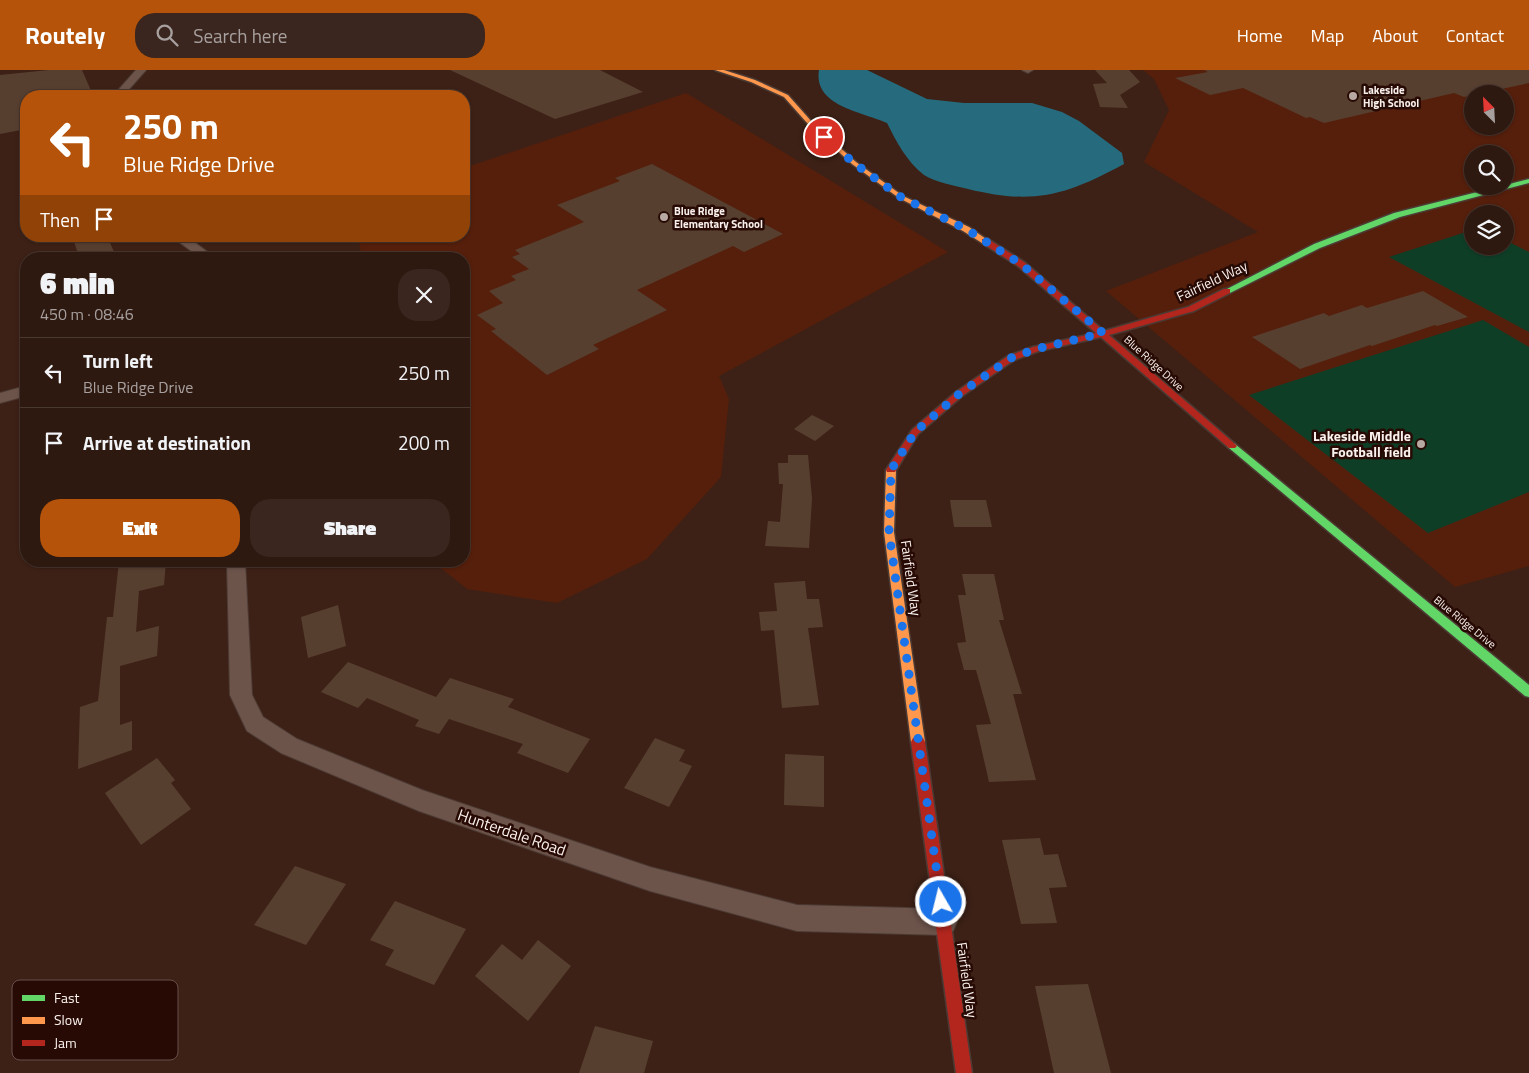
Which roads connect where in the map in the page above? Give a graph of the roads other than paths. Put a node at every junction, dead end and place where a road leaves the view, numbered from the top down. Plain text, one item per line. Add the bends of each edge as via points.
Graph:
1 (141, 70) edge
2 (718, 70) edge
3 (123, 90) edge
4 (1529, 181) edge
5 (186, 242) edge
6 (201, 252) edge
7 (1103, 333) junction
8 (20, 393) edge
9 (0, 398) edge
10 (236, 567) edge
11 (1529, 692) edge
12 (944, 922) junction
13 (964, 1073) edge

1 - 3 street
2 - 7 street, Blue Ridge Drive via 786,96 810,124 854,163 901,197 966,229 1021,264
4 - 7 street, Fairfield Way via 1397,215 1317,246 1191,309
5 - 6 street
7 - 11 street, Blue Ridge Drive via 1184,406
7 - 12 street, Fairfield Way via 1011,358 959,394 915,432 891,470 889,532
8 - 9 street
10 - 12 street, Hunterdale Road via 242,694 255,724 289,746 419,800 640,876 796,918
12 - 13 street, Fairfield Way

